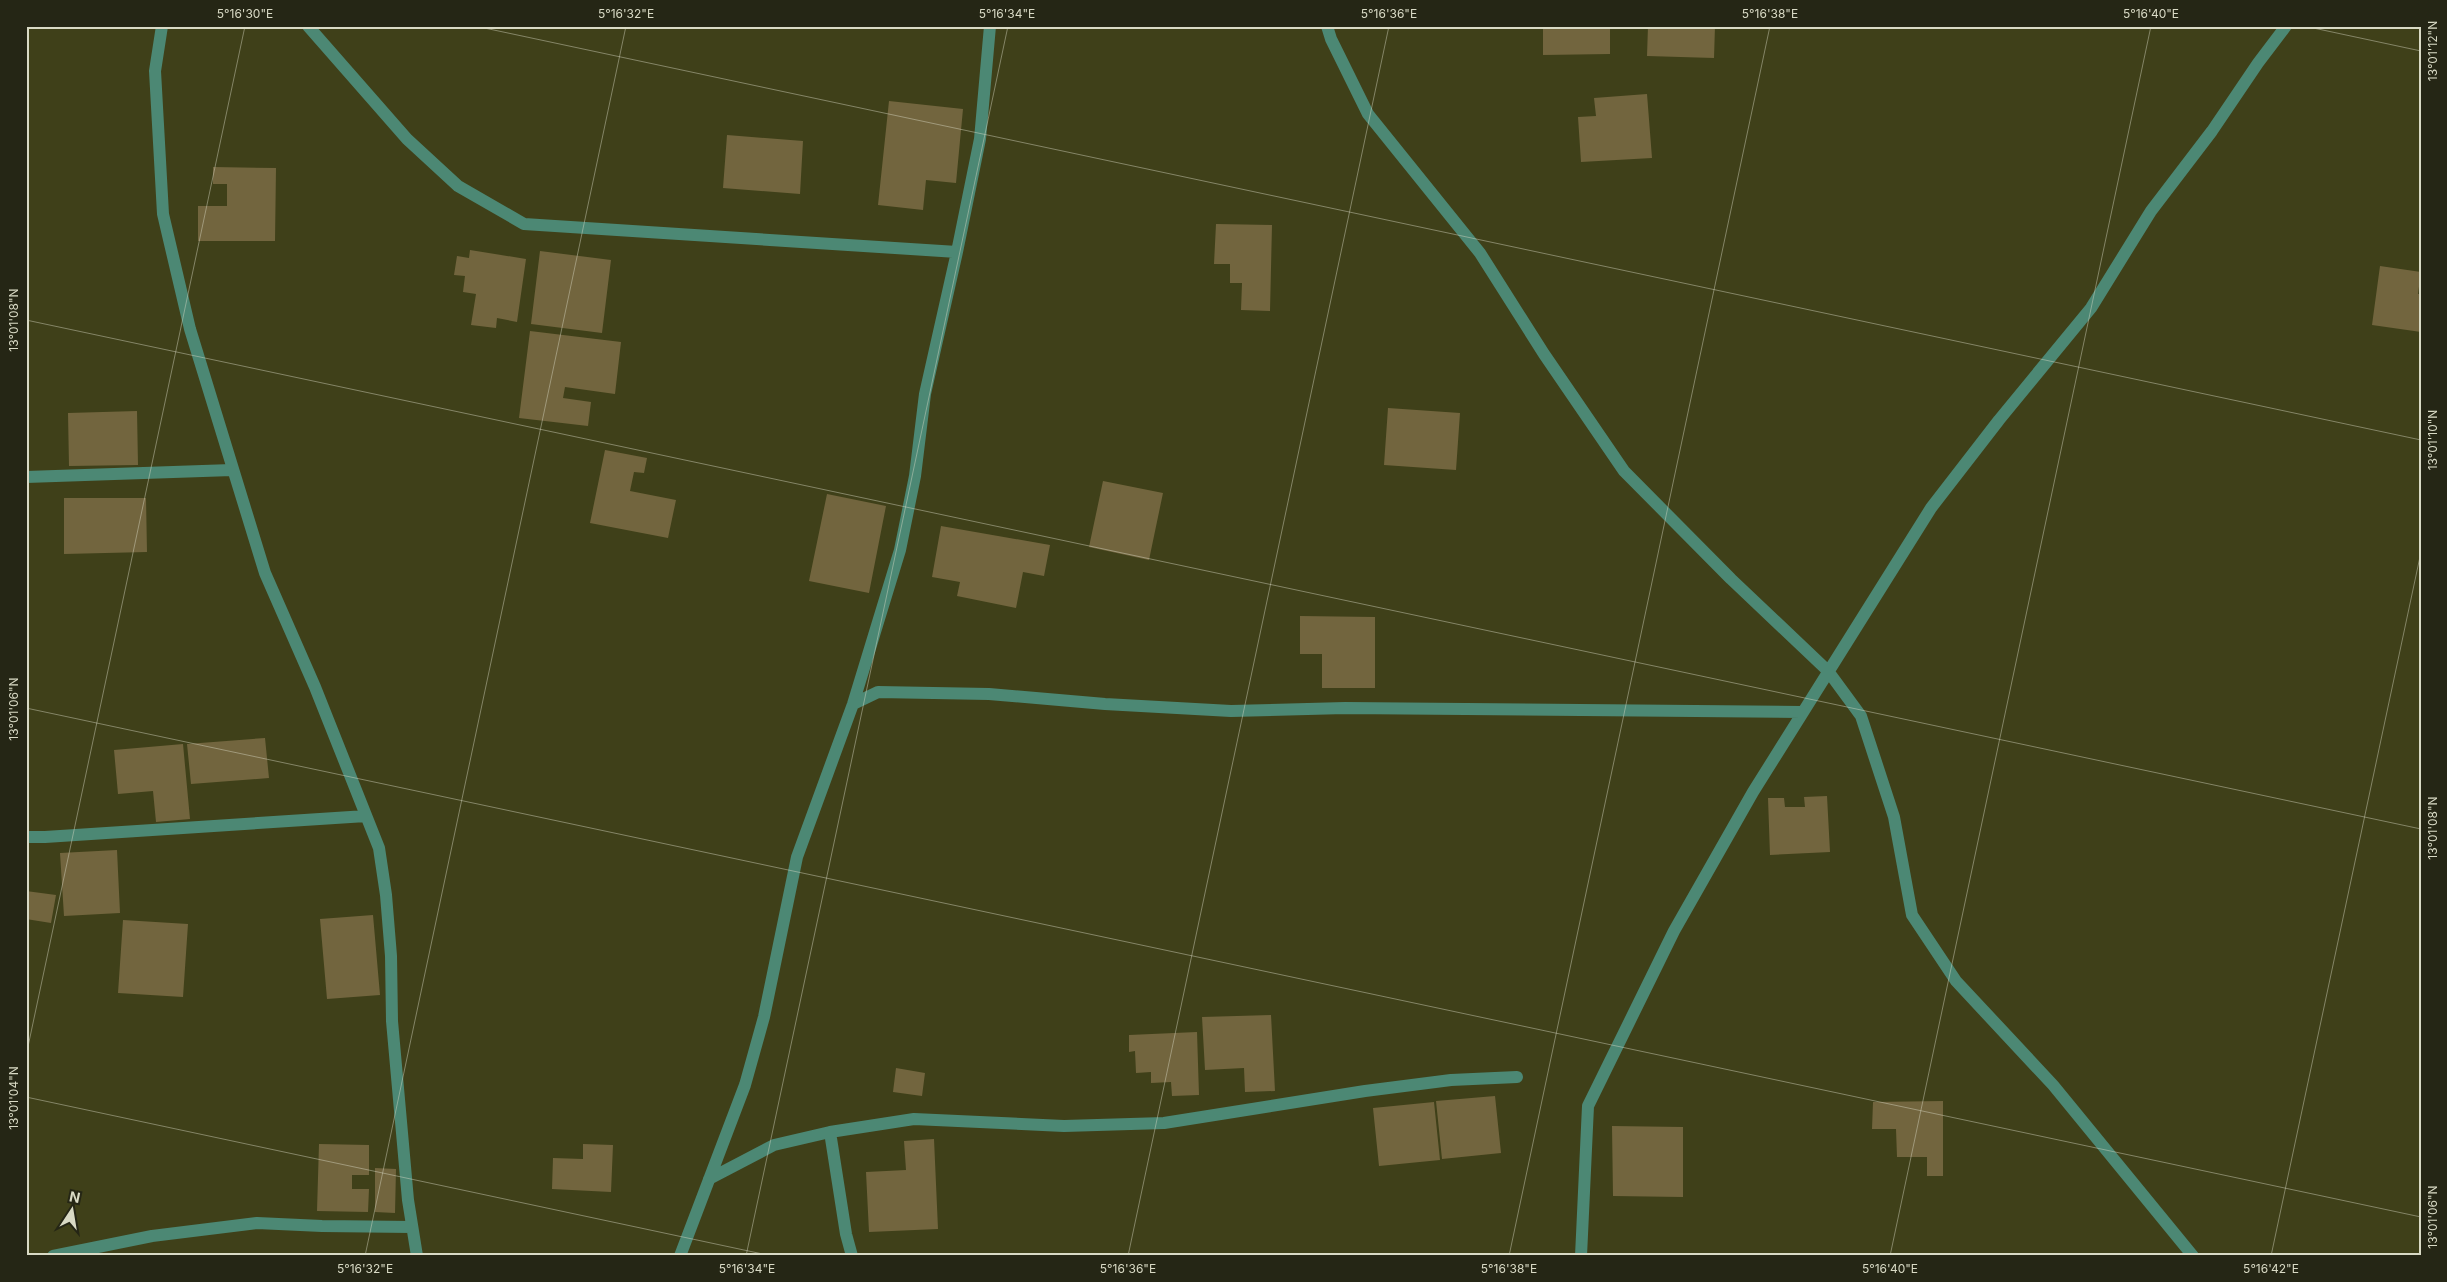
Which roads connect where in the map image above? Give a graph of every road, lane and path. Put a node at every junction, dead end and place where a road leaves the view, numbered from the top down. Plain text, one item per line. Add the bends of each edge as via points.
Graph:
1 (162, 26) edge
2 (308, 26) edge
3 (990, 26) edge
4 (1327, 26) edge
5 (2286, 26) edge
6 (958, 252) junction
7 (232, 470) junction
8 (26, 477) edge
9 (1828, 671) junction
10 (853, 704) junction
11 (1801, 712) junction
12 (366, 816) junction
13 (26, 837) edge
14 (1517, 1077) dead end
15 (830, 1132) junction
16 (709, 1179) junction
17 (412, 1227) junction
18 (53, 1256) edge
19 (417, 1256) edge
20 (680, 1256) edge
21 (852, 1256) edge
22 (1581, 1256) edge
23 (2193, 1256) edge

1 - 7 street via 155,71 163,214 190,329
2 - 6 street via 407,139 450,179 524,224
3 - 6 street via 980,139
4 - 9 street via 1368,114 1480,253 1624,471
5 - 9 street via 2151,211 2091,308 1931,508
6 - 10 street via 924,394 916,476 900,550
7 - 8 street
7 - 12 street via 265,573
9 - 11 street
9 - 23 street via 1861,716 1894,817 1912,915 1956,981 2053,1085
10 - 11 street via 878,692 989,694 1231,711 1345,708
10 - 16 street via 798,856 748,1077
11 - 22 street via 1674,931 1588,1106
12 - 13 street
12 - 17 street via 379,848 386,895 392,1021
14 - 15 street via 1451,1080 1245,1108 1164,1123 1064,1126 914,1119
15 - 16 street via 774,1145
15 - 21 street
16 - 20 street
17 - 18 street via 257,1223 152,1236
17 - 19 street

